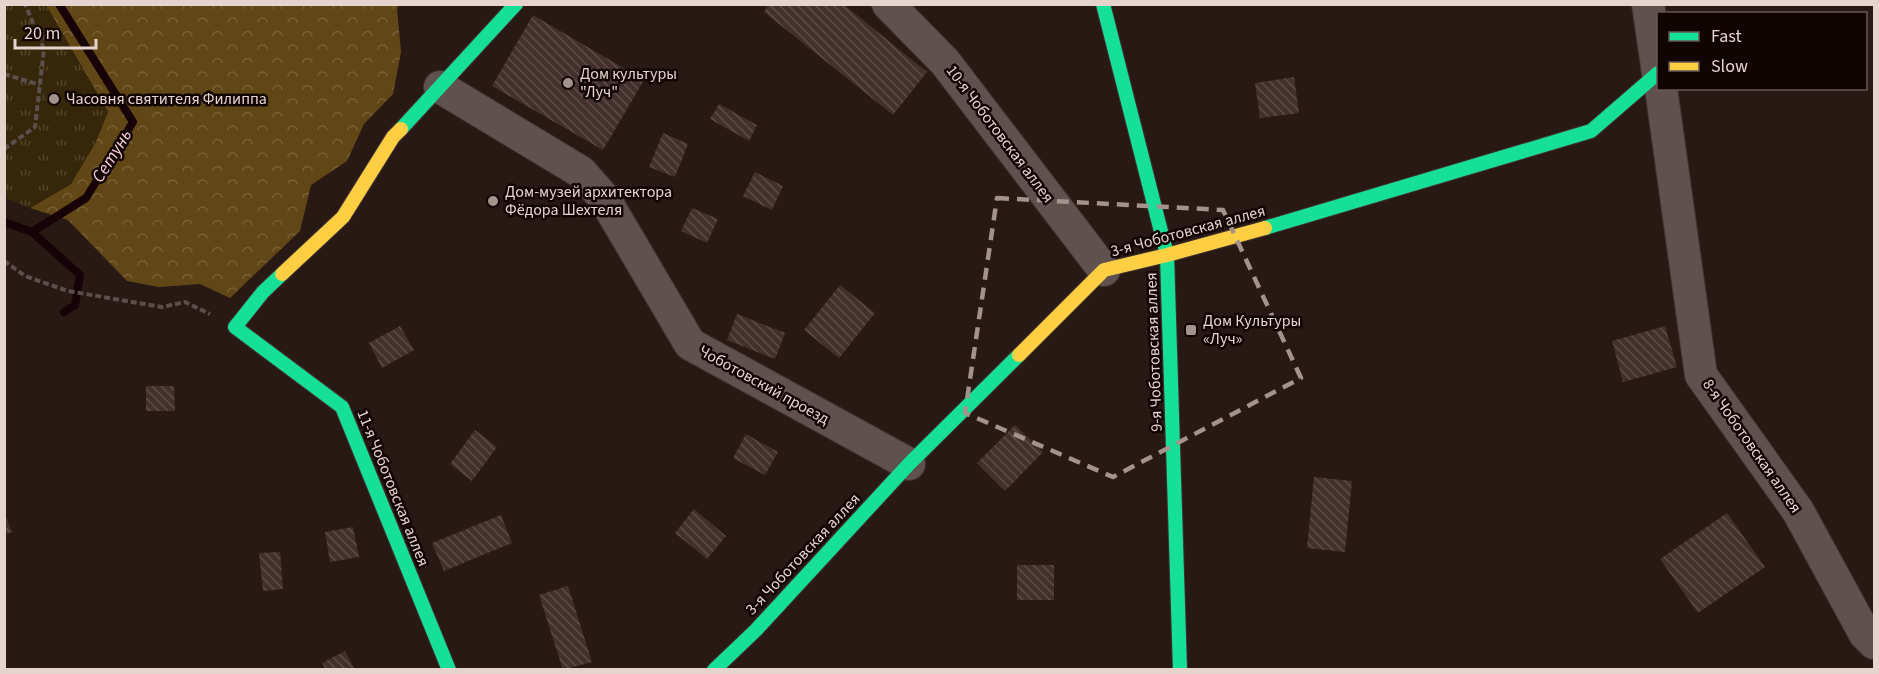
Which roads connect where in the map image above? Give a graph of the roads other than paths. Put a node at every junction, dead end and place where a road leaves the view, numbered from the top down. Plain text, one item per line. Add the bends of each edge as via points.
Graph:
1 (516, 4) edge
2 (888, 4) edge
3 (1103, 4) edge
4 (1648, 4) edge
5 (1657, 60) edge
6 (1657, 75) edge
7 (440, 87) junction
8 (1661, 90) edge
9 (1167, 255) junction
10 (1104, 270) junction
11 (909, 465) junction
12 (1875, 643) edge
13 (449, 669) edge
14 (714, 669) edge
15 (1180, 669) edge

1 - 7 street, 11-я Чоботовская аллея
2 - 10 street, 10-я Чоботовская аллея via 945,62
3 - 9 street, 9-я Чоботовская аллея
4 - 5 street
6 - 9 street, 3-я Чоботовская аллея via 1591,131
7 - 11 street, Чоботовский проезд via 581,172 603,198 690,344
7 - 13 street, 11-я Чоботовская аллея via 393,137 344,217 263,292 235,327 342,407
8 - 12 street, 8-я Чоботовская аллея via 1701,375 1798,511 1865,634
9 - 10 street, 3-я Чоботовская аллея
9 - 15 street, 9-я Чоботовская аллея
10 - 11 street, 3-я Чоботовская аллея
11 - 14 street, 3-я Чоботовская аллея via 756,630

